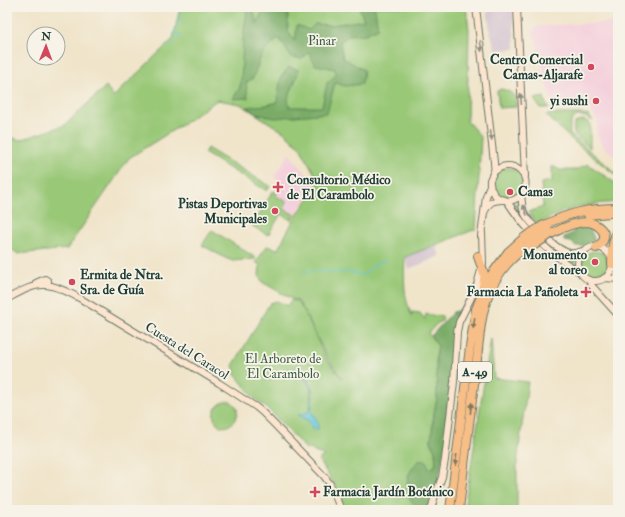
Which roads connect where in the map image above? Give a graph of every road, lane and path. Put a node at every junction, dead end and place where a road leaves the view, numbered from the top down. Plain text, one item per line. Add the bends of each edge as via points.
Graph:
1 (476, 7) edge
2 (517, 7) edge
3 (494, 172) junction
4 (525, 178) junction
5 (490, 184) junction
6 (521, 195) junction
7 (505, 200) junction
8 (618, 209) edge
9 (484, 214) junction
10 (618, 215) edge
11 (618, 229) edge
12 (548, 230) junction
13 (482, 233) junction
14 (529, 242) junction
15 (596, 248) junction
16 (586, 250) junction
17 (478, 256) junction
18 (612, 266) junction
19 (482, 267) junction
20 (502, 270) junction
21 (580, 272) junction
22 (618, 275) edge
23 (604, 279) junction
24 (618, 279) edge
25 (589, 280) junction
26 (46, 283) junction
27 (7, 296) edge
28 (471, 297) junction
29 (603, 298) junction
30 (7, 299) edge
31 (476, 309) junction
32 (618, 315) edge
33 (341, 510) edge
34 (431, 510) edge
35 (450, 510) edge
36 (458, 510) edge

1 -> 3 main road
4 -> 2 main road
3 - 4 main road via 501,167 512,166 520,170
3 - 5 main road
4 - 6 main road via 525,187
5 - 7 main road via 493,193
5 - 9 main road
6 - 7 main road via 516,199
16 -> 6 main road via 568,252 548,240 523,211
7 - 9 main road via 490,203
7 - 21 main road via 526,227 550,250
8 - 12 highway, A-49 via 599,208 569,214
9 - 13 main road
10 - 12 highway, A-49 via 588,218
11 - 18 highway via 612,249
12 - 14 highway, A-49, bridge
12 - 15 highway via 580,223 594,224 604,234 603,240
13 - 17 main road
13 - 19 main road
14 - 20 highway
14 - 20 highway, A-49
14 - 31 highway, A-49 via 508,252 489,278
15 - 16 main road
15 - 18 main road via 606,251
16 - 21 main road via 578,262
17 - 19 highway
17 - 28 main road via 476,280
18 - 22 main road
18 - 23 main road
19 - 28 main road
19 - 31 highway via 485,277
36 -> 20 highway, A-49 via 483,314 495,280
21 - 25 main road
23 - 24 main road
23 - 25 main road
23 - 29 main road via 601,289
25 - 29 main road
26 - 27 main road via 23,287
26 - 30 main road via 21,291
26 - 33 main road, Cuesta del Caracol via 72,294 262,412 328,482
28 - 34 main road via 456,332 454,382 445,460
29 - 32 main road
31 -> 35 highway, A-49

